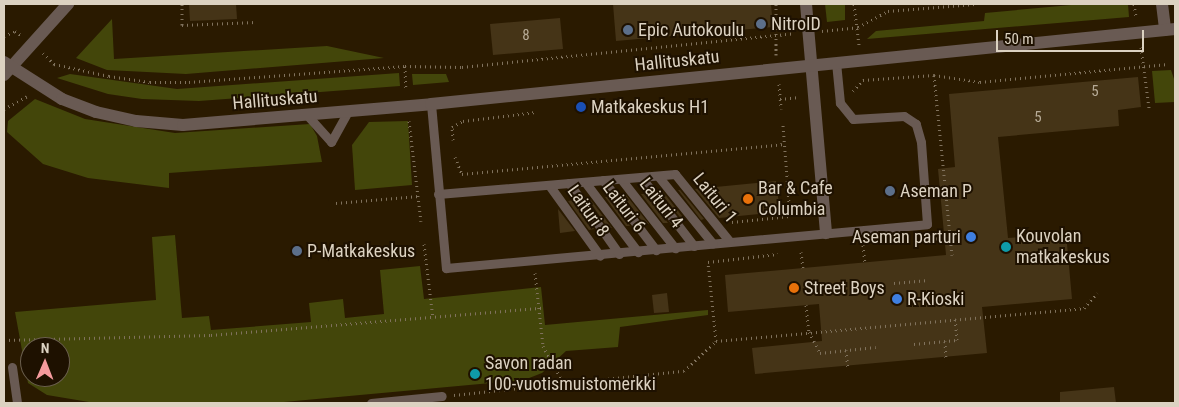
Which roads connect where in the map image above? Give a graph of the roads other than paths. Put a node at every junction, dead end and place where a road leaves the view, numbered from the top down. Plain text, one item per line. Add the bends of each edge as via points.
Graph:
1 (68, 4) edge
2 (806, 4) edge
3 (1162, 4) edge
4 (1170, 30) edge
5 (836, 62) junction
6 (812, 64) junction
7 (6, 68) edge
8 (431, 104) junction
9 (348, 111) junction
10 (307, 115) junction
11 (658, 176) junction
12 (641, 177) junction
13 (622, 179) junction
14 (604, 180) junction
15 (585, 182) junction
16 (568, 183) junction
17 (549, 185) junction
18 (438, 194) junction
19 (826, 233) junction
20 (730, 242) junction
21 (713, 244) junction
22 (694, 246) junction
23 (675, 248) junction
24 (656, 250) junction
25 (638, 252) junction
26 (619, 254) junction
27 (600, 256) junction
28 (12, 367) dead end
29 (442, 396) road end
30 (17, 403) edge
31 (371, 403) edge

1 - 7 street
2 - 6 street
3 - 4 street
4 - 5 street, Hallituskatu
5 - 6 street, Hallituskatu
5 - 19 lane via 840,104 853,119 904,116 916,124 921,142 928,224
6 - 8 street, Hallituskatu
6 - 19 street
7 - 10 street, Hallituskatu via 62,99 96,112 136,121 183,125
8 - 9 street, Hallituskatu
8 - 18 lane
9 - 10 street, Hallituskatu
9 - 10 lane via 331,142
11 - 12 lane
11 - 20 lane, Laituri 1 via 675,174
11 - 21 lane
12 - 13 lane
12 - 22 lane
13 - 14 lane
13 - 23 lane, Laituri 4
14 - 15 lane
14 - 24 lane
15 - 16 lane
15 - 25 lane, Laituri 6
16 - 17 lane
16 - 26 lane
17 - 18 lane
17 - 27 lane, Laituri 8
18 - 27 lane via 446,268
19 - 20 lane
20 - 21 lane
21 - 22 lane
22 - 23 lane
23 - 24 lane
24 - 25 lane
25 - 26 lane
26 - 27 lane
28 - 30 lane
29 - 31 lane

